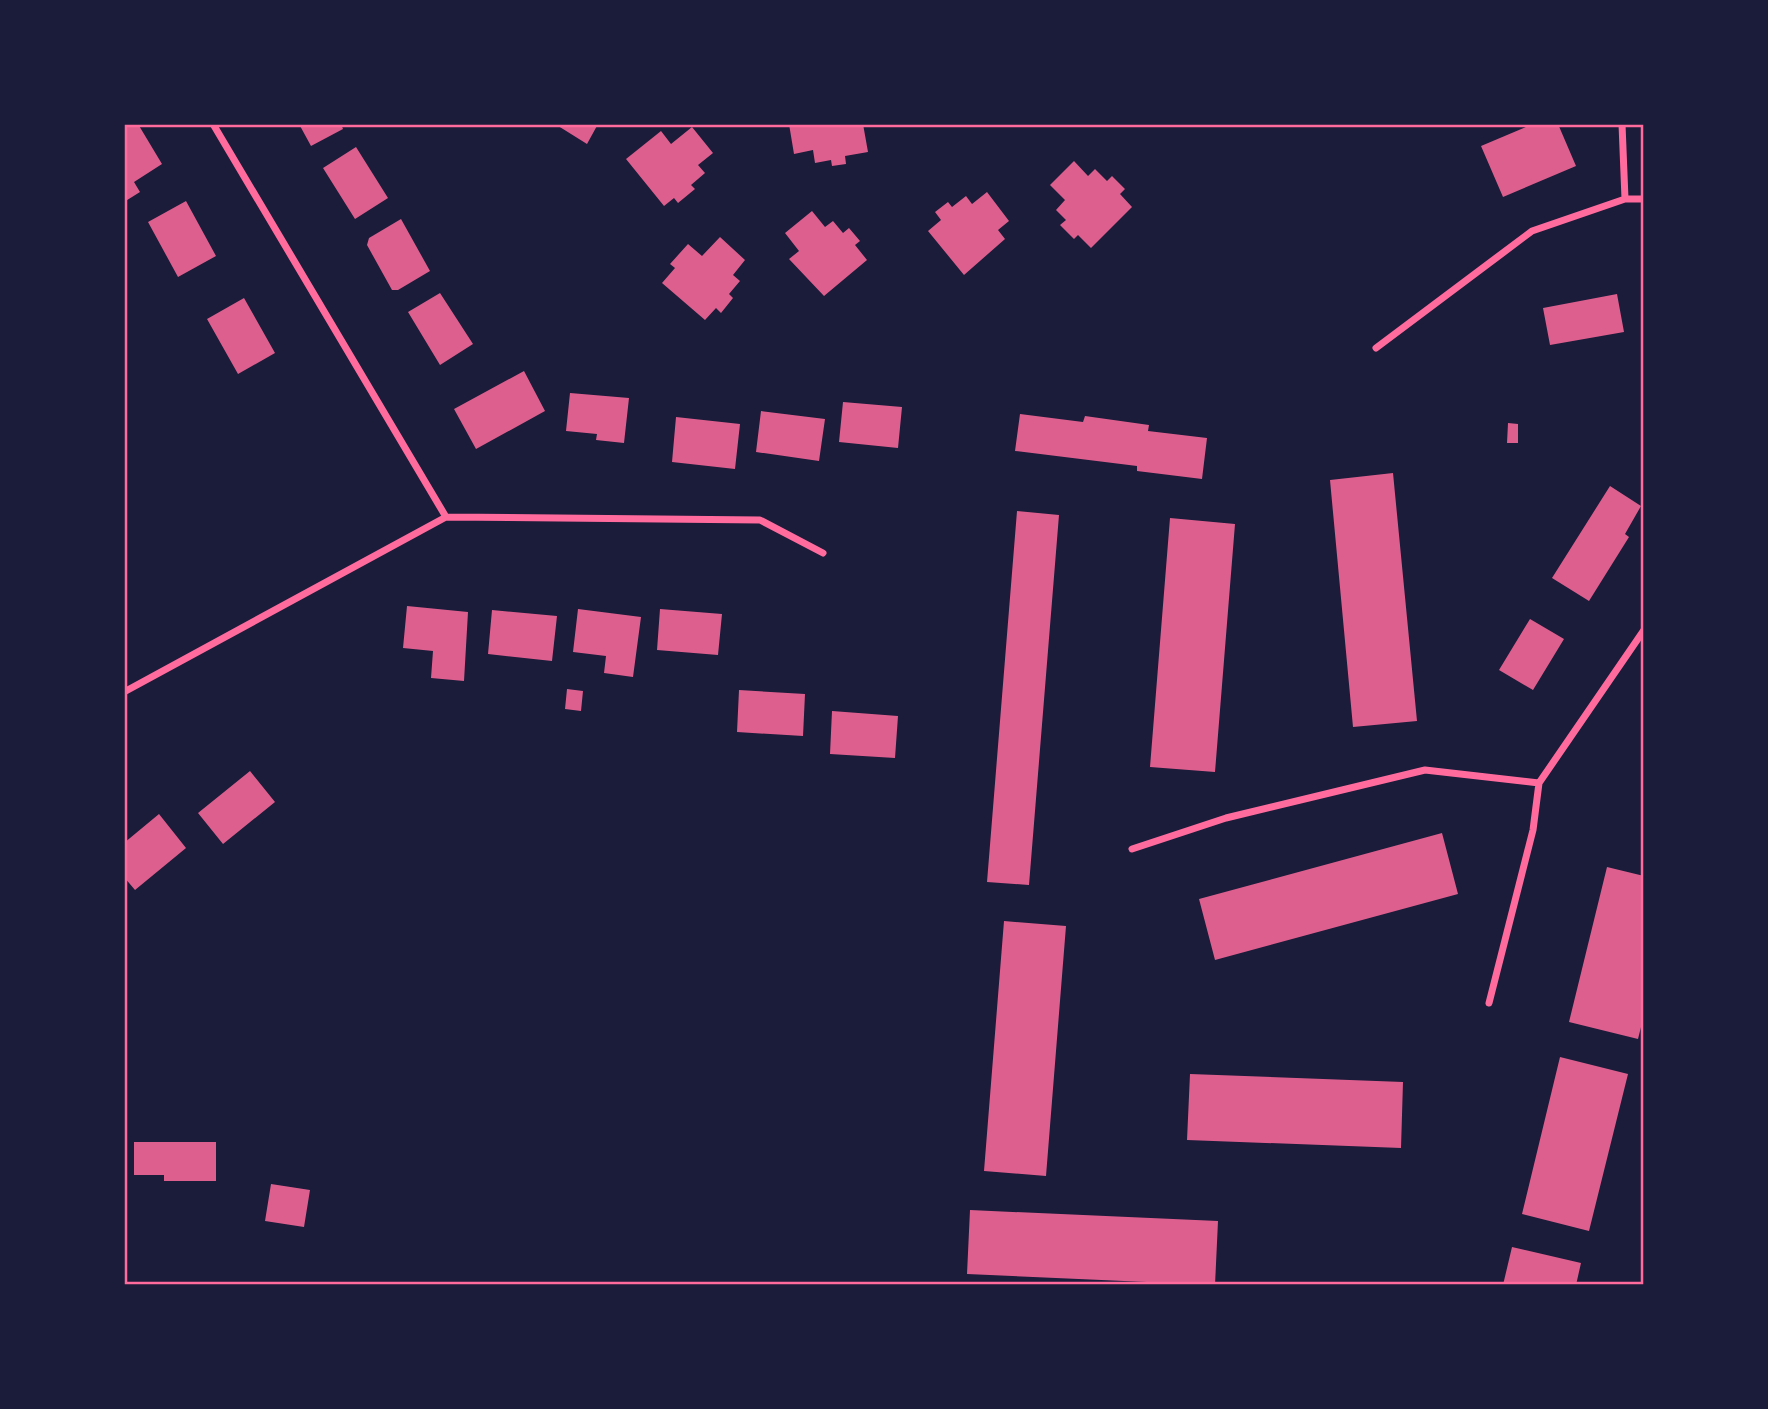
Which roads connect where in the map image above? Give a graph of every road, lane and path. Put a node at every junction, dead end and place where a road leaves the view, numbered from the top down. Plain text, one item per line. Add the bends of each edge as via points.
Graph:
1 (213, 124) edge
2 (1622, 124) edge
3 (1625, 199) junction
4 (1644, 199) edge
5 (1376, 348) dead end
6 (446, 517) junction
7 (823, 553) dead end
8 (1644, 630) edge
9 (124, 692) edge
10 (1539, 783) junction
11 (1132, 849) dead end
12 (1489, 1003) dead end

1 - 6 street
2 - 3 street
3 - 4 street
3 - 5 street via 1532,231
6 - 7 street via 760,520
6 - 9 street
8 - 10 street
10 - 11 street via 1424,770 1226,818
10 - 12 street via 1533,830

